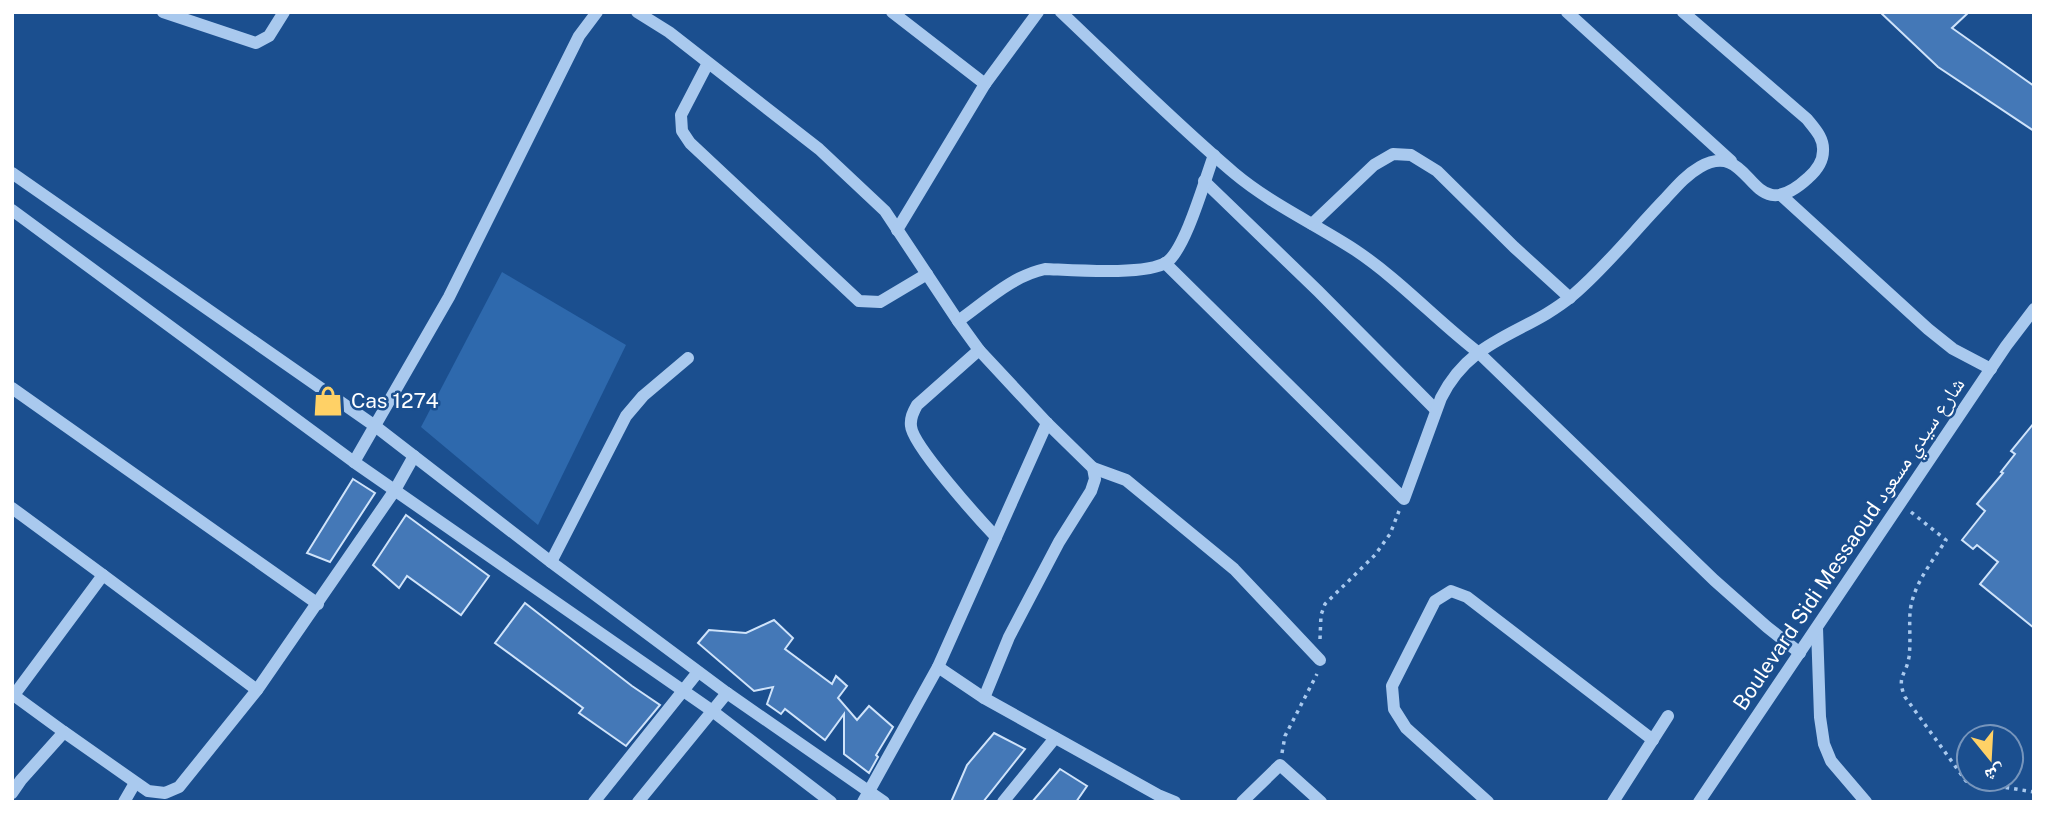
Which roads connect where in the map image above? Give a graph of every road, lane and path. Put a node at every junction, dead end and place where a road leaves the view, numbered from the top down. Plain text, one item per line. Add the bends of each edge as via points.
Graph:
1 (163, 12) edge
2 (284, 12) edge
3 (597, 12) edge
4 (637, 12) edge
5 (892, 12) edge
6 (1038, 12) edge
7 (1061, 12) edge
8 (1567, 12) edge
9 (1683, 12) edge
10 (708, 63) junction
11 (985, 84) junction
12 (1214, 155) junction
13 (1731, 162) junction
14 (12, 173) edge
15 (1204, 181) junction
16 (1780, 195) junction
17 (12, 210) edge
18 (1312, 224) junction
19 (897, 230) junction
20 (1165, 264) junction
21 (927, 274) junction
22 (1570, 298) junction
23 (2034, 309) edge
24 (958, 321) junction
25 (979, 349) junction
26 (1479, 353) junction
27 (688, 358) dead end
28 (1991, 369) junction
29 (12, 388) edge
30 (1436, 410) junction
31 (1047, 424) junction
32 (375, 426) junction
33 (414, 456) junction
34 (354, 462) junction
35 (1093, 468) junction
36 (395, 490) junction
37 (1404, 499) junction
38 (1902, 504) junction
39 (12, 508) edge
40 (996, 537) junction
41 (551, 562) junction
42 (103, 575) junction
43 (318, 604) junction
44 (1817, 627) junction
45 (1800, 653) junction
46 (1320, 660) junction
47 (939, 667) junction
48 (698, 672) junction
49 (257, 690) junction
50 (682, 691) junction
51 (13, 694) edge
52 (727, 694) junction
53 (984, 698) junction
54 (711, 710) junction
55 (1668, 716) dead end
56 (64, 732) junction
57 (1055, 738) junction
58 (1653, 740) junction
59 (1280, 765) junction
60 (135, 783) junction
61 (2034, 792) edge
62 (12, 793) edge
63 (866, 796) edge
64 (1155, 798) edge
65 (124, 802) edge
66 (593, 802) edge
67 (638, 802) edge
68 (831, 802) edge
69 (884, 802) edge
70 (1003, 802) edge
71 (1175, 802) edge
72 (1242, 802) edge
73 (1321, 802) edge
74 (1488, 802) edge
75 (1614, 802) edge
76 (1699, 802) edge
77 (1866, 802) edge

1 - 2 street via 256,43 269,36
3 - 32 street via 579,36 449,297
4 - 10 street
5 - 11 street
6 - 11 street
7 - 12 street
8 - 13 street
9 - 16 street via 1789,102 1820,137 1824,149 1821,163 1793,190
10 - 19 street via 818,149 885,211
10 - 21 street via 681,115 682,131 690,143 859,302 880,302
11 - 19 street
12 - 15 street
12 - 18 street via 1270,201
13 - 16 street via 1762,192
13 - 22 street via 1710,162 1688,175
14 - 32 street
15 - 20 street via 1177,250
15 - 30 street
16 - 28 street via 1928,329
17 - 34 street
18 - 22 street via 1374,165 1393,154 1411,155 1437,171
18 - 26 street via 1375,265
19 - 21 street
20 - 24 street via 1127,270 1034,271
20 - 37 street
21 - 24 street
22 - 26 street
23 - 28 street, Boulevard Sidi Messaoud شارع سيدي مسعود
24 - 25 street
25 - 31 street
25 - 40 street via 917,405 911,426 946,479
26 - 30 street via 1457,371
26 - 45 street via 1714,580
27 - 41 street via 626,416
28 - 38 street, Boulevard Sidi Messaoud شارع سيدي مسعود
29 - 43 street
30 - 37 street
31 - 35 street
31 - 40 street
32 - 33 street
32 - 34 street
33 - 36 street
33 - 41 street
34 - 36 street
35 - 46 street via 1126,480 1234,569
35 - 53 street via 1091,491 1009,637
36 - 43 street
36 - 50 street
37 - 46 path via 1384,544 1322,609
38 - 44 street, Boulevard Sidi Messaoud شارع سيدي مسعود
38 - 61 path via 1946,540 1913,598 1910,653 1900,676 1905,698 1966,780
39 - 42 street
40 - 47 street
41 - 48 street
42 - 49 street
42 - 51 street
43 - 49 street
44 - 45 street, Boulevard Sidi Messaoud شارع سيدي مسعود
44 - 77 street via 1824,744 1831,761
45 - 76 street, Boulevard Sidi Messaoud شارع سيدي مسعود
46 - 59 path via 1312,686 1285,736
47 - 53 street
47 - 63 street
48 - 50 street
48 - 52 street
49 - 60 street via 179,787 165,793
50 - 54 street
50 - 66 street
51 - 56 street
52 - 54 street
52 - 63 street
53 - 57 street
54 - 67 street
54 - 68 street
55 - 58 street
56 - 60 street
56 - 62 street
57 - 64 street
57 - 70 street
58 - 74 street via 1467,597 1451,591 1435,601 1392,686 1394,709 1406,728
58 - 75 street
59 - 72 street
59 - 73 street
60 - 65 street
63 - 69 street
64 - 71 street

